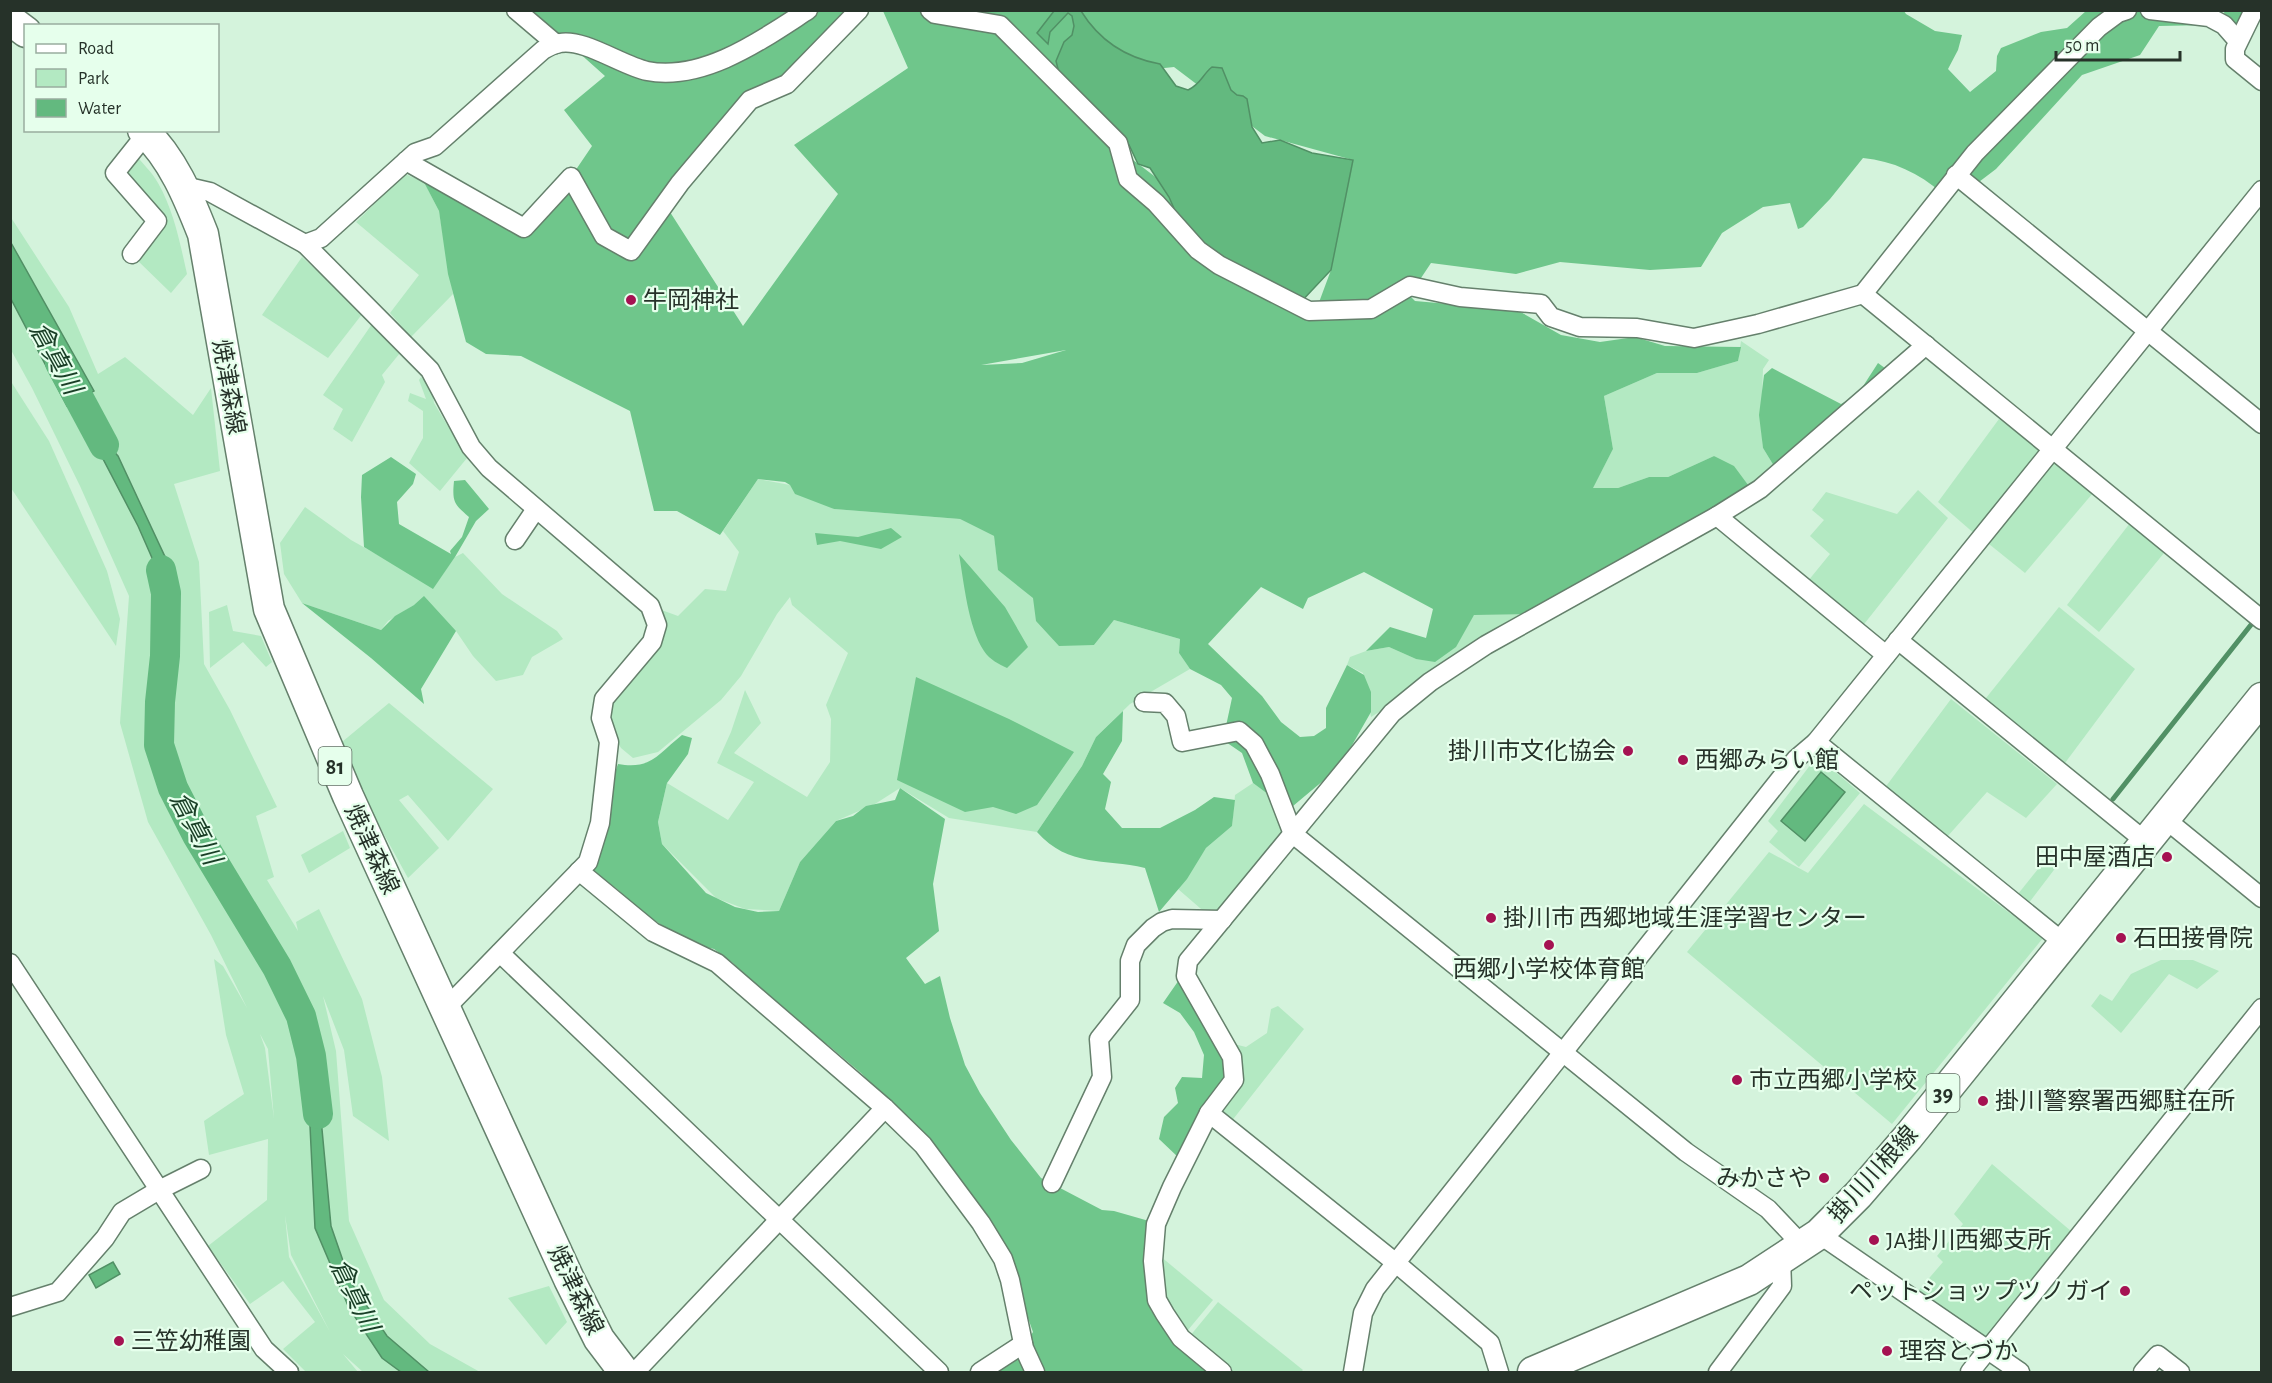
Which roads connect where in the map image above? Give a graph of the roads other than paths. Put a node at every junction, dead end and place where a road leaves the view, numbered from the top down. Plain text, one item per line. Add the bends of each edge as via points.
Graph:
1 (516, 10) edge
2 (808, 10) edge
3 (859, 10) edge
4 (930, 10) edge
5 (2127, 10) edge
6 (2150, 10) edge
7 (2254, 10) edge
8 (10, 20) edge
9 (24, 30) edge
10 (2238, 41) junction
11 (556, 44) junction
12 (2262, 81) edge
13 (144, 132) edge
14 (406, 161) junction
15 (1956, 175) junction
16 (184, 186) junction
17 (2262, 190) edge
18 (304, 244) junction
19 (132, 254) dead end
20 (1863, 294) junction
21 (2148, 331) junction
22 (1926, 345) junction
23 (2262, 424) edge
24 (2052, 449) junction
25 (536, 509) junction
26 (1717, 516) junction
27 (515, 540) dead end
28 (2262, 620) edge
29 (1898, 640) junction
30 (1886, 655) junction
31 (2262, 698) edge
32 (1144, 702) dead end
33 (1816, 742) junction
34 (2164, 818) junction
35 (1293, 834) junction
36 (2145, 841) junction
37 (579, 871) junction
38 (2262, 898) edge
39 (1222, 920) junction
40 (2064, 943) junction
41 (500, 953) junction
42 (10, 963) edge
43 (2262, 1008) edge
44 (446, 1010) junction
45 (1561, 1053) junction
46 (885, 1108) junction
47 (1209, 1113) junction
48 (201, 1169) dead end
49 (1052, 1183) dead end
50 (159, 1190) junction
51 (780, 1220) junction
52 (1801, 1246) junction
53 (1396, 1263) junction
54 (10, 1307) edge
55 (1023, 1344) junction
56 (1987, 1350) junction
57 (289, 1372) edge
58 (624, 1372) edge
59 (635, 1372) edge
60 (939, 1372) edge
61 (980, 1372) edge
62 (1035, 1372) edge
63 (1222, 1372) edge
64 (1353, 1372) edge
65 (1499, 1372) edge
66 (1533, 1372) edge
67 (1718, 1372) edge
68 (1970, 1372) edge
69 (2020, 1372) edge
70 (2143, 1372) edge
71 (2180, 1372) edge

1 - 11 street
2 - 11 street via 746,49 684,71 647,71 580,45
3 - 14 street via 787,84 750,100 680,183 631,251 604,236 571,177 524,228
4 - 20 street via 1000,25 1118,143 1128,179 1156,203 1198,250 1219,266 1309,311 1371,309 1410,286 1460,297 1541,304 1551,317 1580,327 1637,328 1694,338
5 - 15 street via 2099,27
6 - 10 street via 2209,17 2224,24
7 - 10 street
8 - 9 main road
10 - 12 street via 2235,59
11 - 14 street via 543,50 435,146
13 - 16 main road, 焼津森線 / 81
13 - 19 street via 115,173 157,221
14 - 18 street via 321,238
15 - 20 street
15 - 21 street
16 - 18 street via 210,192
16 - 44 main road, 焼津森線 / 81 via 203,234 269,609 348,796
17 - 21 street
18 - 25 street via 430,370 471,447
20 - 22 street
21 - 23 street
21 - 24 street
22 - 24 street
22 - 26 street via 1760,489
24 - 28 street
24 - 29 street
25 - 27 street
25 - 37 street via 650,606 657,625 652,642 604,699 601,718 609,742 600,823 588,862
26 - 30 street
26 - 35 street via 1486,645 1430,682 1392,712
29 - 30 street
29 - 36 street
30 - 33 street
31 - 34 main road, 掛川川根線 / 39
32 - 35 street via 1165,703 1176,716 1182,742 1239,731 1254,744
33 - 40 street
33 - 45 street via 1796,759
34 - 36 main road, 掛川川根線 / 39
34 - 38 street
35 - 39 street
35 - 45 street
36 - 40 main road, 掛川川根線 / 39
37 - 41 street
37 - 46 street via 653,932 717,963
39 - 47 street via 1188,961 1186,976 1232,1057 1234,1080
39 - 49 street via 1162,921 1136,945 1130,961 1130,1000 1098,1039 1102,1077
40 - 52 main road, 掛川川根線 / 39 via 1858,1195
41 - 44 street
41 - 51 street
42 - 50 street
43 - 56 street
44 - 58 main road, 焼津森線 / 81 via 574,1289 599,1339
45 - 52 street via 1686,1152 1768,1209
45 - 53 street
46 - 51 street
46 - 55 street via 923,1145 1003,1259
47 - 53 street
47 - 63 street via 1156,1224 1153,1261 1157,1299 1165,1314 1181,1338
48 - 50 street
50 - 54 street via 122,1212 58,1292
50 - 57 street via 264,1349
51 - 59 street
51 - 60 street
52 - 56 street
52 - 66 main road, 掛川川根線 / 39 via 1749,1280
52 - 67 street via 1782,1286
53 - 64 street via 1375,1289 1363,1313
53 - 65 street via 1490,1343
55 - 61 street
55 - 62 street
56 - 68 street
56 - 69 street
70 - 71 street via 2158,1355

